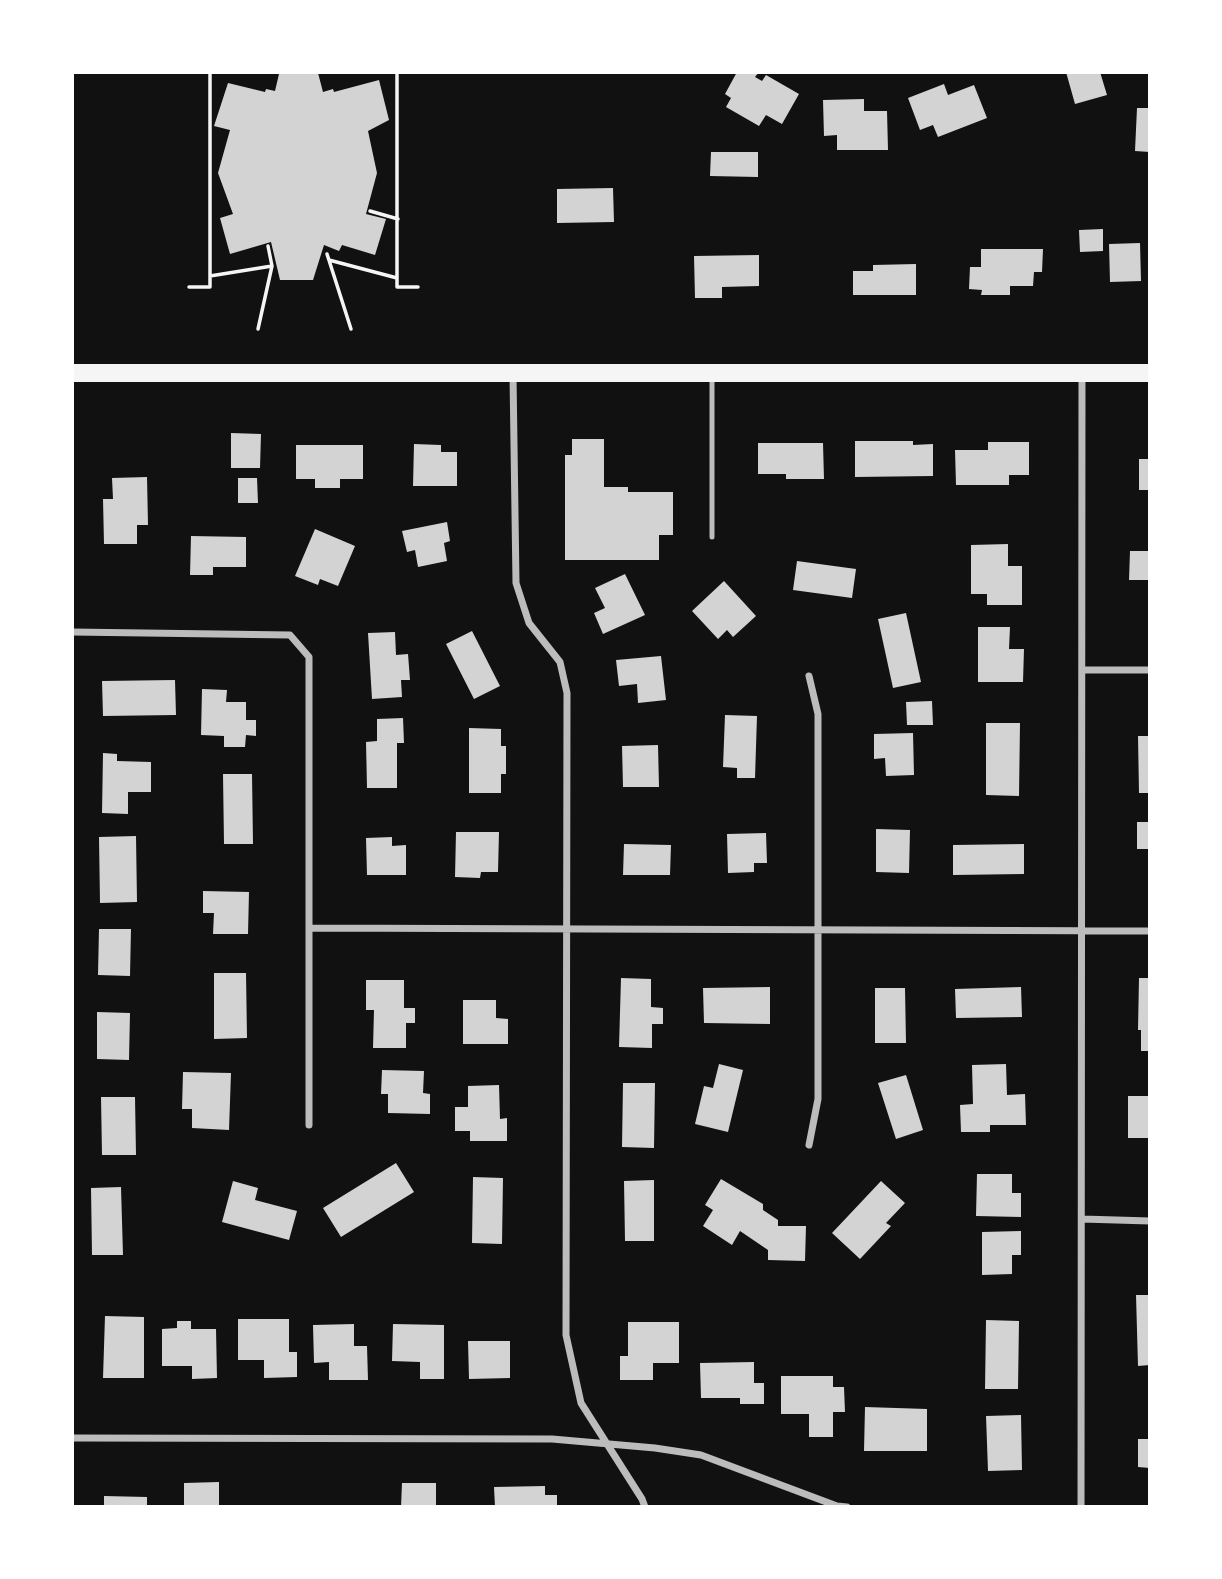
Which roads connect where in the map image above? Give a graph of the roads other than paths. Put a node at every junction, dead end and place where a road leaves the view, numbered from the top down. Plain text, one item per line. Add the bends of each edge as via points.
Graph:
1 (72, 373) edge
2 (513, 373) junction
3 (712, 373) junction
4 (1082, 373) junction
5 (1150, 373) edge
6 (712, 537) dead end
7 (72, 632) edge
8 (1082, 670) junction
9 (1150, 670) edge
10 (809, 676) dead end
11 (309, 928) junction
12 (566, 929) junction
13 (818, 930) junction
14 (1081, 931) junction
15 (1150, 931) edge
16 (309, 1125) dead end
17 (809, 1145) dead end
18 (1082, 1219) junction
19 (1150, 1221) edge
20 (72, 1438) edge
21 (605, 1443) junction
22 (645, 1507) edge
23 (846, 1507) edge
24 (1081, 1507) edge

1 - 2 main road
2 - 3 main road
2 - 12 street via 516,583 529,623 559,662 566,693
3 - 4 main road
3 - 6 lane
4 - 5 main road
4 - 8 street
7 - 11 street via 290,635 309,657
8 - 9 street
8 - 14 street
10 - 13 street via 818,713
11 - 12 street
11 - 16 street
12 - 13 street
12 - 21 street via 566,1335 581,1403
13 - 14 street
13 - 17 street via 818,1099
14 - 15 street
14 - 18 street
18 - 19 street
18 - 24 street
20 - 21 street via 552,1439
21 - 22 street
21 - 23 street via 701,1455

